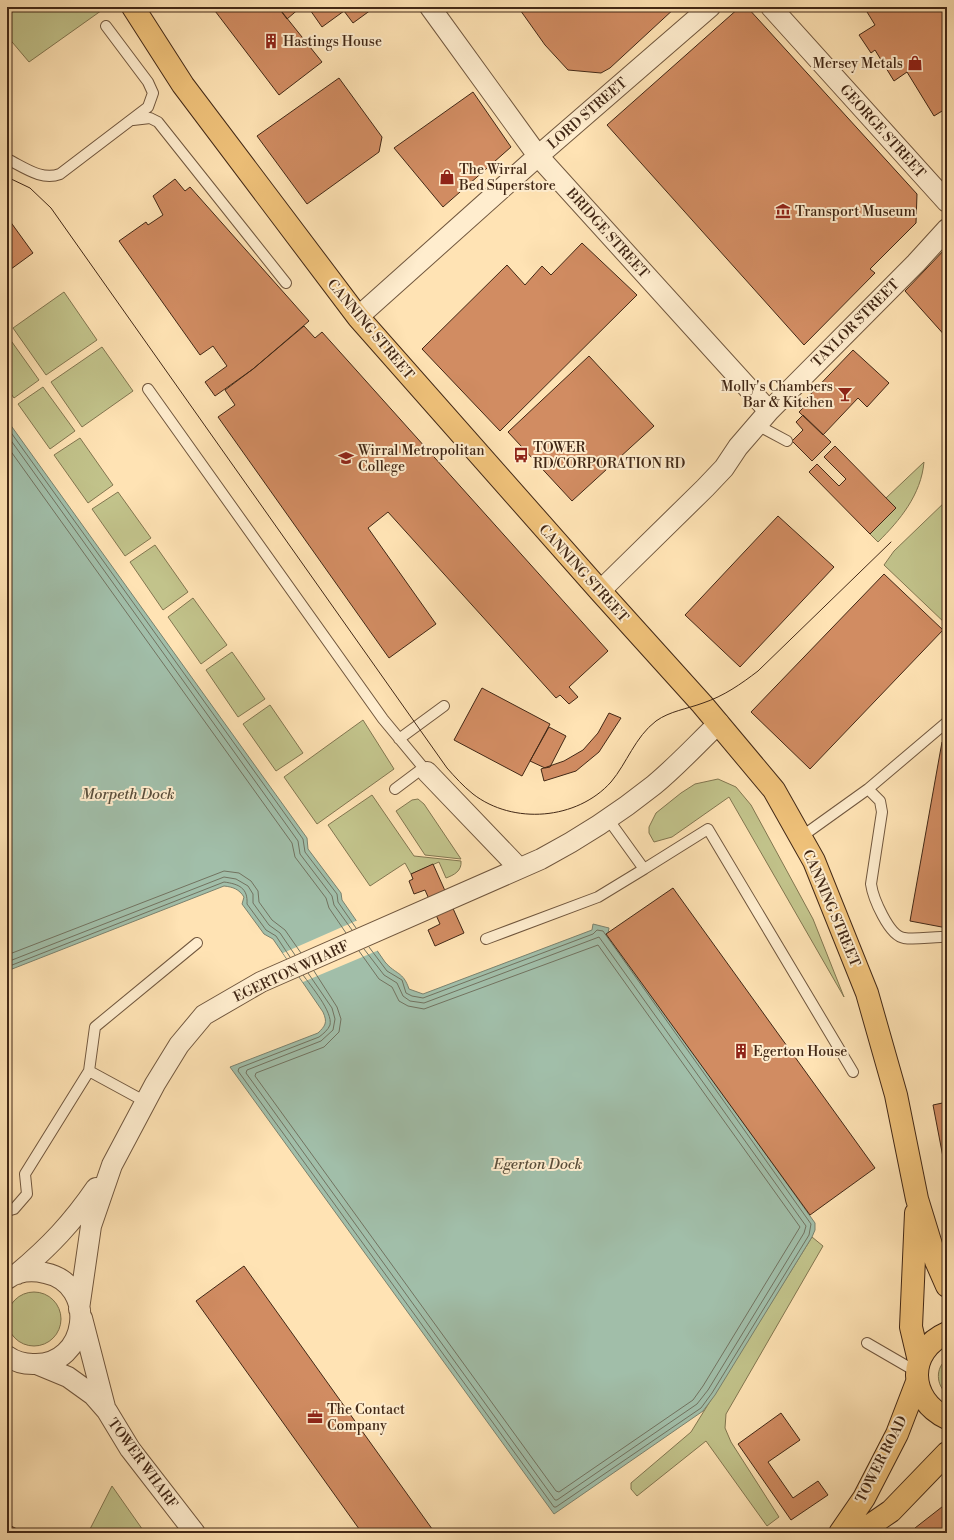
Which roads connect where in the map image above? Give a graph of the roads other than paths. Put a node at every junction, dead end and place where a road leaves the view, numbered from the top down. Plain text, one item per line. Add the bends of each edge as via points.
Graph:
1 (133, 7) edge
2 (430, 7) edge
3 (710, 7) edge
4 (771, 7) edge
5 (106, 26) dead end
6 (133, 120) junction
7 (538, 156) junction
8 (7, 159) edge
9 (947, 202) edge
10 (947, 230) edge
11 (286, 283) dead end
12 (358, 317) junction
13 (148, 389) dead end
14 (763, 418) junction
15 (787, 441) dead end
16 (600, 592) junction
17 (444, 706) dead end
18 (947, 722) edge
19 (719, 723) junction
20 (399, 739) junction
21 (425, 770) junction
22 (395, 789) dead end
23 (868, 789) junction
24 (608, 819) junction
25 (801, 837) junction
26 (518, 868) junction
27 (644, 869) junction
28 (941, 937) dead end
29 (486, 939) dead end
30 (197, 943) dead end
31 (89, 1071) junction
32 (853, 1072) dead end
33 (146, 1102) junction
34 (112, 1165) junction
35 (917, 1199) junction
36 (7, 1211) edge
37 (11, 1277) edge
38 (947, 1286) edge
39 (80, 1312) junction
40 (947, 1333) edge
41 (867, 1343) dead end
42 (7, 1356) edge
43 (39, 1365) junction
44 (918, 1372) junction
45 (107, 1411) junction
46 (947, 1418) edge
47 (947, 1453) edge
48 (195, 1533) edge
49 (840, 1533) edge
50 (859, 1533) edge

1 - 12 highway, CANNING STREET via 183,85
2 - 7 street, BRIDGE STREET
3 - 7 street, LORD STREET
4 - 9 street, GEORGE STREET
5 - 6 lane via 148,82 153,93 148,107
6 - 8 lane via 60,174 52,177 42,176
6 - 11 lane via 150,118 158,122
7 - 12 street, LORD STREET
7 - 14 street, BRIDGE STREET
10 - 14 street, TAYLOR STREET
12 - 16 highway, CANNING STREET
13 - 20 lane
14 - 15 lane, BRIDGE STREET
14 - 16 street, TAYLOR STREET via 738,446 724,468
16 - 19 highway, CANNING STREET
17 - 20 lane
18 - 23 lane
19 - 24 street, EGERTON WHARF via 656,783
19 - 25 highway, CANNING STREET via 774,790
20 - 21 lane
21 - 22 lane
21 - 26 street
23 - 25 lane
23 - 28 lane via 880,801 882,812 872,891 891,931 903,938
24 - 26 street, EGERTON WHARF via 566,845
24 - 27 lane
25 - 35 highway, CANNING STREET via 814,861 867,993 896,1095
26 - 33 street, EGERTON WHARF via 261,982 204,1015 179,1045
27 - 29 lane via 598,897
27 - 32 lane via 708,829
30 - 31 lane via 96,1027
31 - 33 lane
31 - 36 lane via 25,1174 26,1194 14,1209
33 - 34 street, EGERTON WHARF
34 - 37 street, EGERTON WHARF via 68,1227
34 - 39 street, EGERTON WHARF via 91,1226
35 - 38 highway, CANNING STREET via 936,1261
35 - 44 highway, CANNING STREET via 911,1327
37 - 39 street via 34,1270 51,1274 70,1288 77,1299
39 - 43 street, EGERTON WHARF via 78,1335 68,1351
39 - 45 street, TOWER WHARF
40 - 44 highway, TOWER ROAD via 933,1341 926,1349
41 - 44 lane
42 - 43 street via 19,1362
43 - 45 street, TOWER WHARF via 80,1384
44 - 46 highway, CANNING STREET via 920,1392 926,1404
44 - 49 highway, TOWER ROAD via 889,1448 864,1498
45 - 48 street, TOWER WHARF via 130,1449
47 - 50 highway, TOWER ROAD via 890,1511

